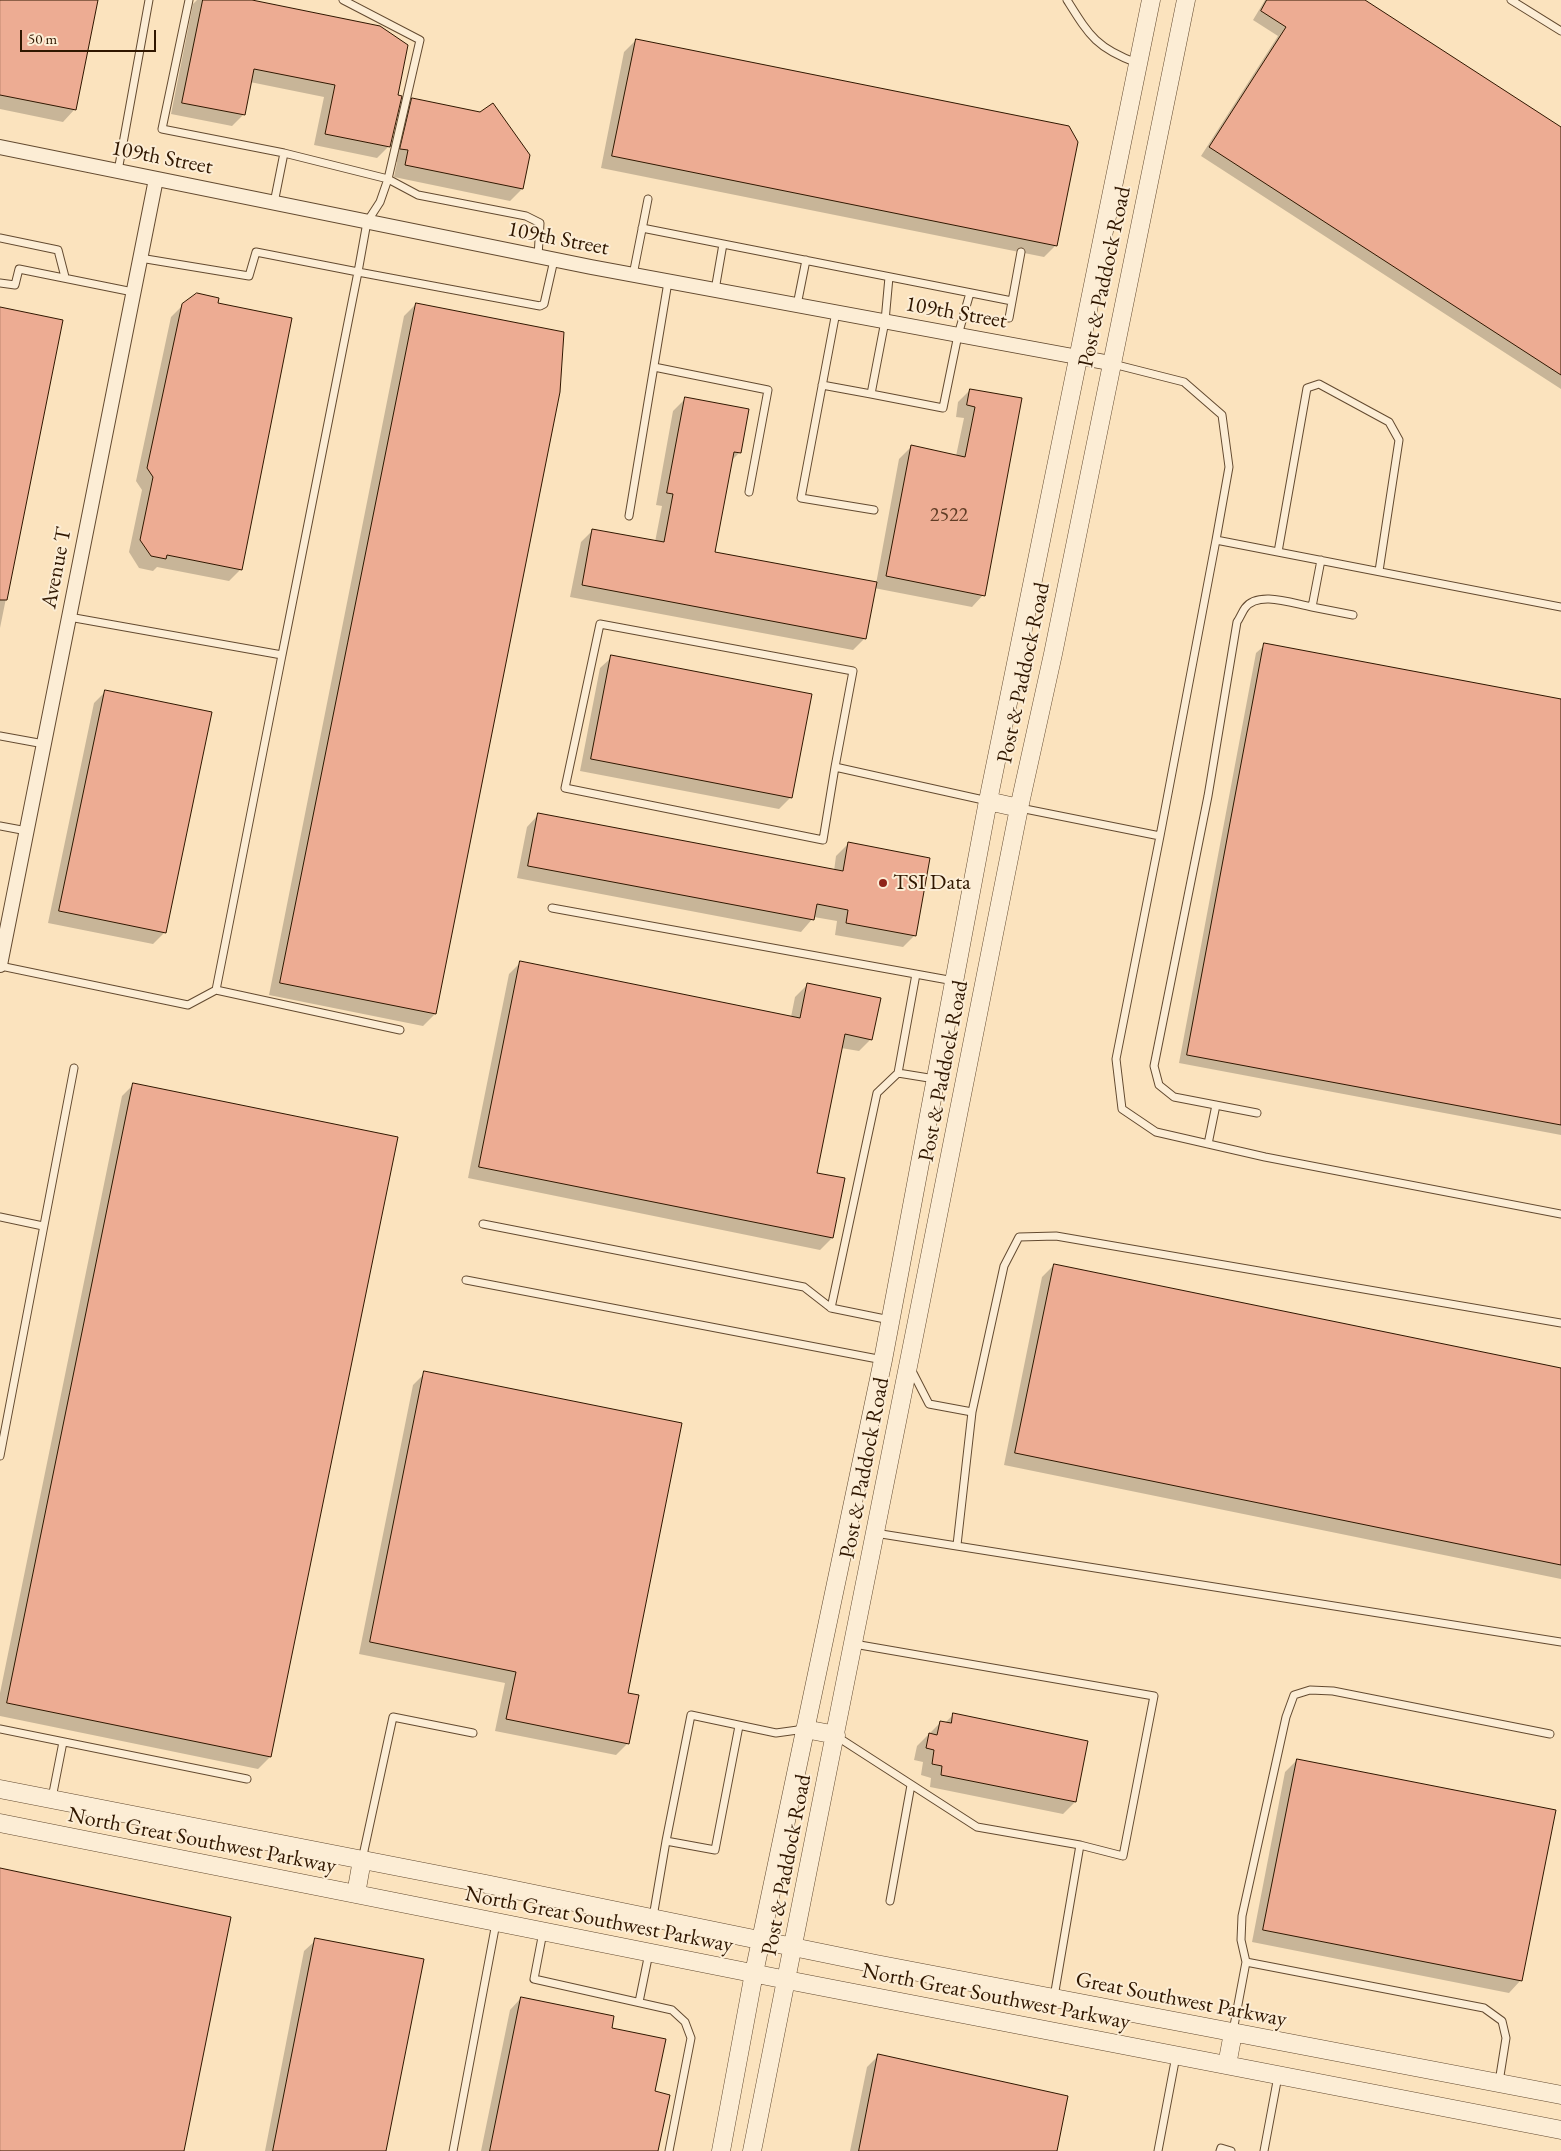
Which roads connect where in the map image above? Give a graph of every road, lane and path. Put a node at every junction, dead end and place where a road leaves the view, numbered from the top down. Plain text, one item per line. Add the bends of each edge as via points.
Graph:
1 (149, 0) edge
2 (189, 0) edge
3 (343, 0) edge
4 (1067, 0) edge
5 (1151, 0) edge
6 (1186, 0) edge
7 (1511, 0) edge
8 (1561, 31) edge
9 (1138, 64) junction
10 (0, 148) edge
11 (284, 153) junction
12 (118, 171) junction
13 (156, 179) junction
14 (388, 180) junction
15 (648, 199) dead end
16 (274, 203) junction
17 (367, 222) junction
18 (642, 228) junction
19 (0, 238) edge
20 (723, 244) junction
21 (1021, 252) dead end
22 (538, 257) junction
23 (140, 258) junction
24 (554, 260) junction
25 (806, 260) junction
26 (358, 272) junction
27 (632, 275) junction
28 (66, 276) junction
29 (889, 276) junction
30 (0, 282) edge
31 (668, 282) junction
32 (716, 290) junction
33 (133, 292) junction
34 (970, 293) junction
35 (1012, 301) junction
36 (797, 305) junction
37 (836, 312) junction
38 (1009, 318) dead end
39 (885, 321) junction
40 (958, 335) junction
41 (1079, 357) junction
42 (1110, 363) junction
43 (654, 367) junction
44 (822, 385) junction
45 (871, 394) junction
46 (750, 492) dead end
47 (874, 510) dead end
48 (629, 516) dead end
49 (1216, 540) junction
50 (1278, 552) junction
51 (1321, 560) junction
52 (1378, 571) junction
53 (1561, 607) edge
54 (1312, 608) junction
55 (1353, 615) dead end
56 (69, 617) junction
57 (282, 655) junction
58 (0, 736) edge
59 (44, 744) junction
60 (835, 767) junction
61 (988, 801) junction
62 (1019, 808) junction
63 (0, 826) edge
64 (27, 832) junction
65 (1160, 836) junction
66 (552, 908) dead end
67 (0, 966) edge
68 (916, 974) junction
69 (954, 981) junction
70 (216, 990) junction
71 (400, 1030) dead end
72 (74, 1068) dead end
73 (898, 1073) junction
74 (936, 1080) junction
75 (1216, 1105) junction
76 (1257, 1113) dead end
77 (1208, 1144) junction
78 (1561, 1214) edge
79 (0, 1217) edge
80 (483, 1224) dead end
81 (44, 1226) junction
82 (466, 1280) dead end
83 (831, 1308) junction
84 (890, 1320) junction
85 (1561, 1323) edge
86 (883, 1360) junction
87 (909, 1365) junction
88 (972, 1412) junction
89 (0, 1456) edge
90 (875, 1533) junction
91 (957, 1545) junction
92 (1561, 1642) edge
93 (853, 1644) junction
94 (739, 1726) junction
95 (0, 1729) edge
96 (806, 1729) junction
97 (473, 1733) dead end
98 (1550, 1734) dead end
99 (836, 1735) junction
100 (63, 1742) junction
101 (247, 1779) dead end
102 (911, 1785) junction
103 (0, 1789) edge
104 (52, 1798) junction
105 (0, 1823) edge
106 (666, 1841) junction
107 (1080, 1845) junction
108 (362, 1860) junction
109 (356, 1894) junction
110 (890, 1901) dead end
111 (652, 1918) junction
112 (496, 1922) junction
113 (543, 1932) junction
114 (761, 1940) junction
115 (793, 1947) junction
116 (649, 1953) junction
117 (1246, 1962) junction
118 (754, 1973) junction
119 (787, 1980) junction
120 (1054, 1997) junction
121 (640, 2002) junction
122 (1233, 2033) junction
123 (1177, 2055) junction
124 (1227, 2065) junction
125 (1278, 2075) junction
126 (1498, 2085) junction
127 (1561, 2095) edge
128 (1561, 2130) edge
129 (452, 2151) edge
130 (669, 2151) edge
131 (721, 2151) edge
132 (752, 2151) edge
133 (1158, 2151) edge
134 (1220, 2151) edge
135 (1232, 2151) edge
136 (1264, 2151) edge

1 - 12 lane
2 - 11 lane via 162,130
3 - 14 lane via 420,40
4 - 9 lane via 1090,37 1119,57
5 - 9 street, Post & Paddock Road
6 - 42 street, Post & Paddock Road
7 - 8 lane
9 - 41 street, Post & Paddock Road
10 - 12 street, 109th Street
11 - 14 lane
11 - 16 lane
12 - 13 street, 109th Street
13 - 16 street, 109th Street
13 - 23 street, Avenue T
14 - 17 lane via 380,202
14 - 22 lane via 418,195 526,216 540,223
15 - 18 lane
16 - 17 street, 109th Street
17 - 22 street, 109th Street
17 - 26 lane
18 - 20 lane
18 - 27 lane
19 - 28 lane via 58,250
20 - 25 lane
20 - 32 lane
21 - 35 lane
22 - 24 street, 109th Street
23 - 26 lane via 249,276 256,252
23 - 33 street, Avenue T
24 - 26 lane via 544,304 540,306
24 - 27 street, 109th Street
25 - 29 lane
25 - 36 lane
26 - 57 lane
27 - 31 street, 109th Street
28 - 30 lane via 19,268 15,285
28 - 33 lane
29 - 34 lane
29 - 39 lane
31 - 32 street, 109th Street
31 - 43 lane
32 - 36 street, 109th Street
33 - 56 street, Avenue T
34 - 35 lane
34 - 40 lane
35 - 38 lane
36 - 37 street, 109th Street
37 - 39 street, 109th Street
37 - 44 lane
39 - 40 street, 109th Street
39 - 45 lane
40 - 41 street, 109th Street
40 - 45 lane via 943,408
41 - 42 street, 109th Street
41 - 61 street, Post & Paddock Road
42 - 49 lane via 1184,382 1222,415 1229,467
42 - 62 street, Post & Paddock Road
43 - 46 lane via 768,390
43 - 48 lane
44 - 45 lane
44 - 47 lane via 801,498
49 - 50 lane
49 - 65 lane
50 - 51 lane
50 - 52 lane via 1307,388 1319,384 1389,422 1399,440
51 - 52 lane
51 - 54 lane
52 - 53 lane
54 - 55 lane
54 - 75 lane via 1268,599 1254,601 1245,607 1238,622 1208,796 1154,1066 1159,1085 1174,1097
56 - 57 lane
56 - 59 street, Avenue T
57 - 70 lane
58 - 59 lane
59 - 64 street, Avenue T
60 - 60 lane via 823,840 565,788 600,624 853,671
60 - 61 lane
61 - 62 street
61 - 69 street, Post & Paddock Road
62 - 65 lane
62 - 87 street, Post & Paddock Road
63 - 64 lane
64 - 67 street, Avenue T
65 - 77 lane via 1116,1059 1122,1109 1156,1132
66 - 68 lane
67 - 70 lane via 188,1005
68 - 69 lane
68 - 73 lane
69 - 74 street, Post & Paddock Road
70 - 71 lane
72 - 81 lane
73 - 74 lane
73 - 83 lane via 877,1093
74 - 84 street, Post & Paddock Road
75 - 76 lane
75 - 77 lane
77 - 78 lane
79 - 81 lane
80 - 83 lane via 804,1287
81 - 89 lane
82 - 86 lane
83 - 84 lane
84 - 86 street, Post & Paddock Road
85 - 88 lane via 1056,1236 1020,1237 1004,1266
86 - 87 street
86 - 96 street, Post & Paddock Road
87 - 88 lane via 928,1404
87 - 90 street, Post & Paddock Road
88 - 91 lane
90 - 91 lane
90 - 93 street, Post & Paddock Road
91 - 92 lane
93 - 99 street, Post & Paddock Road
93 - 107 lane via 1154,1696 1123,1856
94 - 96 lane via 776,1732
94 - 106 lane via 715,1850
94 - 106 lane via 691,1715
95 - 100 lane
96 - 99 street
96 - 114 street, Post & Paddock Road
97 - 108 lane via 393,1718
98 - 117 lane via 1333,1691 1310,1690 1294,1695 1286,1717 1242,1916 1241,1940
99 - 102 lane
99 - 115 street, Post & Paddock Road
100 - 101 lane
100 - 104 lane
102 - 107 lane via 977,1827
102 - 110 lane
103 - 104 street, North Great Southwest Parkway
104 - 108 street, North Great Southwest Parkway
105 - 109 street, North Great Southwest Parkway
106 - 111 lane
107 - 120 lane
108 - 109 street
108 - 111 street, North Great Southwest Parkway
109 - 112 street, North Great Southwest Parkway
111 - 114 street, North Great Southwest Parkway
112 - 113 street, North Great Southwest Parkway
112 - 129 lane
113 - 116 street, North Great Southwest Parkway
113 - 121 lane via 534,1979
114 - 115 street, North Great Southwest Parkway
114 - 118 street, Post & Paddock Road
115 - 119 street, Post & Paddock Road
115 - 120 street, Great Southwest Parkway
116 - 118 street, North Great Southwest Parkway
116 - 121 lane
117 - 122 lane
117 - 126 lane via 1484,2008 1502,2021 1506,2038
118 - 119 street, North Great Southwest Parkway
118 - 131 street, Post & Paddock Road
119 - 123 street, North Great Southwest Parkway
119 - 132 street, Post & Paddock Road
120 - 122 street, Great Southwest Parkway
121 - 130 lane via 672,2010 685,2022 691,2038
122 - 124 street
122 - 126 street, Great Southwest Parkway
123 - 124 street, North Great Southwest Parkway
123 - 133 lane
124 - 125 street, North Great Southwest Parkway
125 - 128 street, North Great Southwest Parkway
125 - 136 lane
126 - 127 street, Great Southwest Parkway
134 - 135 lane via 1221,2148

